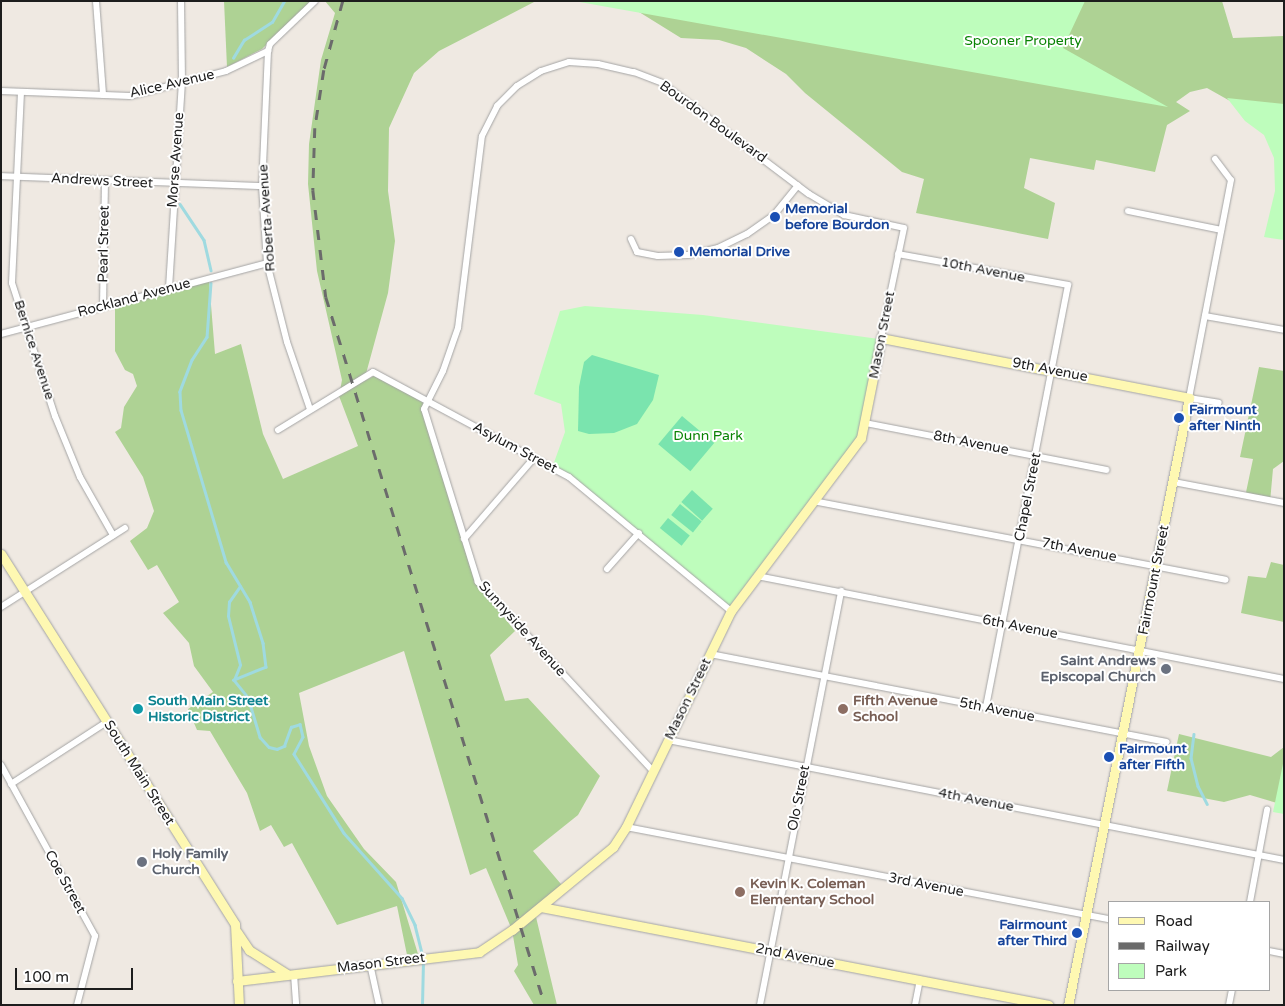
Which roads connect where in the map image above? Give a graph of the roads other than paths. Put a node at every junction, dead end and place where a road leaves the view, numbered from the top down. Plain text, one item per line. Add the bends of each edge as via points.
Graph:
1 (96, 1) edge
2 (181, 1) edge
3 (314, 1) edge
4 (268, 52) junction
5 (182, 82) junction
6 (1, 91) edge
7 (21, 92) junction
8 (103, 95) junction
9 (1216, 158) dead end
10 (1, 176) edge
11 (17, 177) junction
12 (105, 181) junction
13 (174, 185) junction
14 (262, 186) junction
15 (798, 186) junction
16 (1128, 211) dead end
17 (904, 228) joint
18 (1221, 230) junction
19 (631, 240) dead end
20 (898, 254) junction
21 (267, 263) junction
22 (1068, 285) joint
23 (169, 288) junction
24 (103, 307) junction
25 (1205, 316) junction
26 (26, 327) junction
27 (1284, 330) edge
28 (1, 334) edge
29 (881, 338) junction
30 (1052, 371) junction
31 (1189, 398) junction
32 (428, 401) junction
33 (1219, 403) dead end
34 (310, 409) junction
35 (865, 423) junction
36 (278, 430) dead end
37 (1036, 455) junction
38 (534, 458) junction
39 (1106, 470) dead end
40 (1174, 482) junction
41 (814, 501) junction
42 (1284, 503) edge
43 (124, 528) dead end
44 (639, 533) junction
45 (114, 535) junction
46 (464, 539) junction
47 (1020, 539) junction
48 (1, 554) edge
49 (1157, 566) junction
50 (607, 569) dead end
51 (757, 576) junction
52 (1226, 580) dead end
53 (841, 591) junction
54 (25, 592) junction
55 (1, 607) edge
56 (731, 611) junction
57 (1003, 624) junction
58 (1141, 650) junction
59 (710, 654) junction
60 (824, 675) junction
61 (1284, 678) edge
62 (986, 708) junction
63 (107, 722) junction
64 (1124, 734) junction
65 (668, 740) junction
66 (1167, 742) dead end
67 (1, 765) edge
68 (805, 766) junction
69 (653, 771) junction
70 (12, 784) junction
71 (1267, 810) dead end
72 (1106, 826) junction
73 (626, 827) junction
74 (1259, 856) junction
75 (787, 859) junction
76 (1284, 860) edge
77 (1250, 901) edge
78 (541, 907) junction
79 (1088, 915) junction
80 (1108, 919) edge
81 (235, 924) junction
82 (770, 951) junction
83 (1270, 951) edge
84 (1284, 954) edge
85 (370, 964) junction
86 (290, 974) junction
87 (920, 979) junction
88 (237, 981) junction
89 (1232, 991) edge
90 (77, 1005) edge
91 (239, 1005) edge
92 (296, 1005) edge
93 (379, 1005) edge
94 (760, 1005) edge
95 (915, 1005) edge
96 (1049, 1005) edge
97 (1068, 1005) edge
98 (1229, 1005) edge

1 - 8 street
2 - 5 street, Morse Avenue
3 - 4 street via 270,44
4 - 5 street, Alice Avenue via 226,71
4 - 14 street, Roberta Avenue
5 - 8 street, Alice Avenue via 130,96
5 - 13 street, Morse Avenue
6 - 7 street, Alice Avenue
7 - 8 street, Alice Avenue
7 - 11 street, Bernice Avenue
9 - 18 street, Fairmount Street via 1232,180
10 - 11 street, Andrews Street
11 - 12 street, Andrews Street
11 - 26 street, Bernice Avenue via 12,283
12 - 13 street, Andrews Street
12 - 24 street, Pearl Street
13 - 14 street, Andrews Street
13 - 23 street, Morse Avenue
14 - 21 street, Roberta Avenue
15 - 17 street, Bourdon Boulevard via 844,215
15 - 19 street via 774,215 747,234 718,248 658,256 637,252
15 - 32 street, Bourdon Boulevard via 662,82 598,64 569,62 541,71 518,86 497,106 482,136 458,328
16 - 18 street
17 - 20 street, Mason Street
18 - 25 street, Fairmount Street
20 - 22 street, 10th Avenue
20 - 29 street, Mason Street
21 - 23 street, Rockland Avenue
21 - 34 street, Roberta Avenue via 287,342
22 - 30 street, Chapel Street
23 - 24 street, Rockland Avenue
24 - 26 street, Rockland Avenue
25 - 27 street
25 - 31 street, Fairmount Street
26 - 28 street, Rockland Avenue
26 - 45 street, Bernice Avenue via 55,416 80,477
29 - 30 street, 9th Avenue
29 - 35 street, Mason Street
30 - 31 street, 9th Avenue
30 - 37 street, Chapel Street
31 - 33 street, 9th Avenue
31 - 40 street, Fairmount Street
32 - 34 street, Asylum Street via 373,372
32 - 38 street, Asylum Street
32 - 46 street, Sunnyside Avenue via 424,409
34 - 36 street, Asylum Street
35 - 37 street, 8th Avenue
35 - 41 street, Mason Street via 861,438
37 - 39 street, 8th Avenue
37 - 47 street, Chapel Street
38 - 44 street, Asylum Street via 569,477
38 - 46 street
40 - 42 street
40 - 49 street, Fairmount Street
41 - 47 street, 7th Avenue
41 - 51 street, Mason Street
43 - 45 street
44 - 50 street
44 - 56 street, Asylum Street
45 - 54 street
46 - 69 street, Sunnyside Avenue via 478,582 489,596
47 - 49 street, 7th Avenue
47 - 57 street, Chapel Street
48 - 54 street, South Main Street
49 - 52 street, 7th Avenue
49 - 58 street, Fairmount Street
51 - 53 street, 6th Avenue
51 - 56 street, Mason Street
53 - 57 street, 6th Avenue
53 - 60 street, Olo Street
54 - 55 street
54 - 63 street, South Main Street
56 - 59 street, Mason Street
57 - 58 street, 6th Avenue
57 - 62 street, Chapel Street
58 - 61 street, 6th Avenue
58 - 64 street, Fairmount Street
59 - 60 street, 5th Avenue
59 - 65 street, Mason Street
60 - 62 street, 5th Avenue
60 - 68 street, Olo Street
62 - 64 street, 5th Avenue
63 - 70 street
63 - 81 street, South Main Street
64 - 66 street, 5th Avenue
64 - 72 street, Fairmount Street
65 - 68 street, 4th Avenue
65 - 69 street, Mason Street
67 - 70 street, Coe Street
68 - 72 street, 4th Avenue
68 - 75 street, Olo Street
69 - 73 street, Mason Street
70 - 90 street, Coe Street via 95,936
71 - 74 street
72 - 74 street, 4th Avenue
72 - 79 street, Fairmount Street
73 - 75 street, 3rd Avenue
73 - 78 street, Mason Street via 613,847
74 - 76 street, 4th Avenue
74 - 77 street
75 - 79 street, 3rd Avenue
75 - 82 street, Olo Street
78 - 82 street, 2nd Avenue
78 - 85 street, Mason Street via 488,948
79 - 80 street, 3rd Avenue
79 - 97 street, Fairmount Street
81 - 86 street via 241,941 249,950
81 - 88 street
82 - 87 street, 2nd Avenue
82 - 94 street, Olo Street
83 - 84 street
85 - 86 street, Mason Street
85 - 93 street
86 - 88 street, Mason Street
86 - 92 street
87 - 95 street
87 - 96 street, 2nd Avenue
88 - 91 street
89 - 98 street

